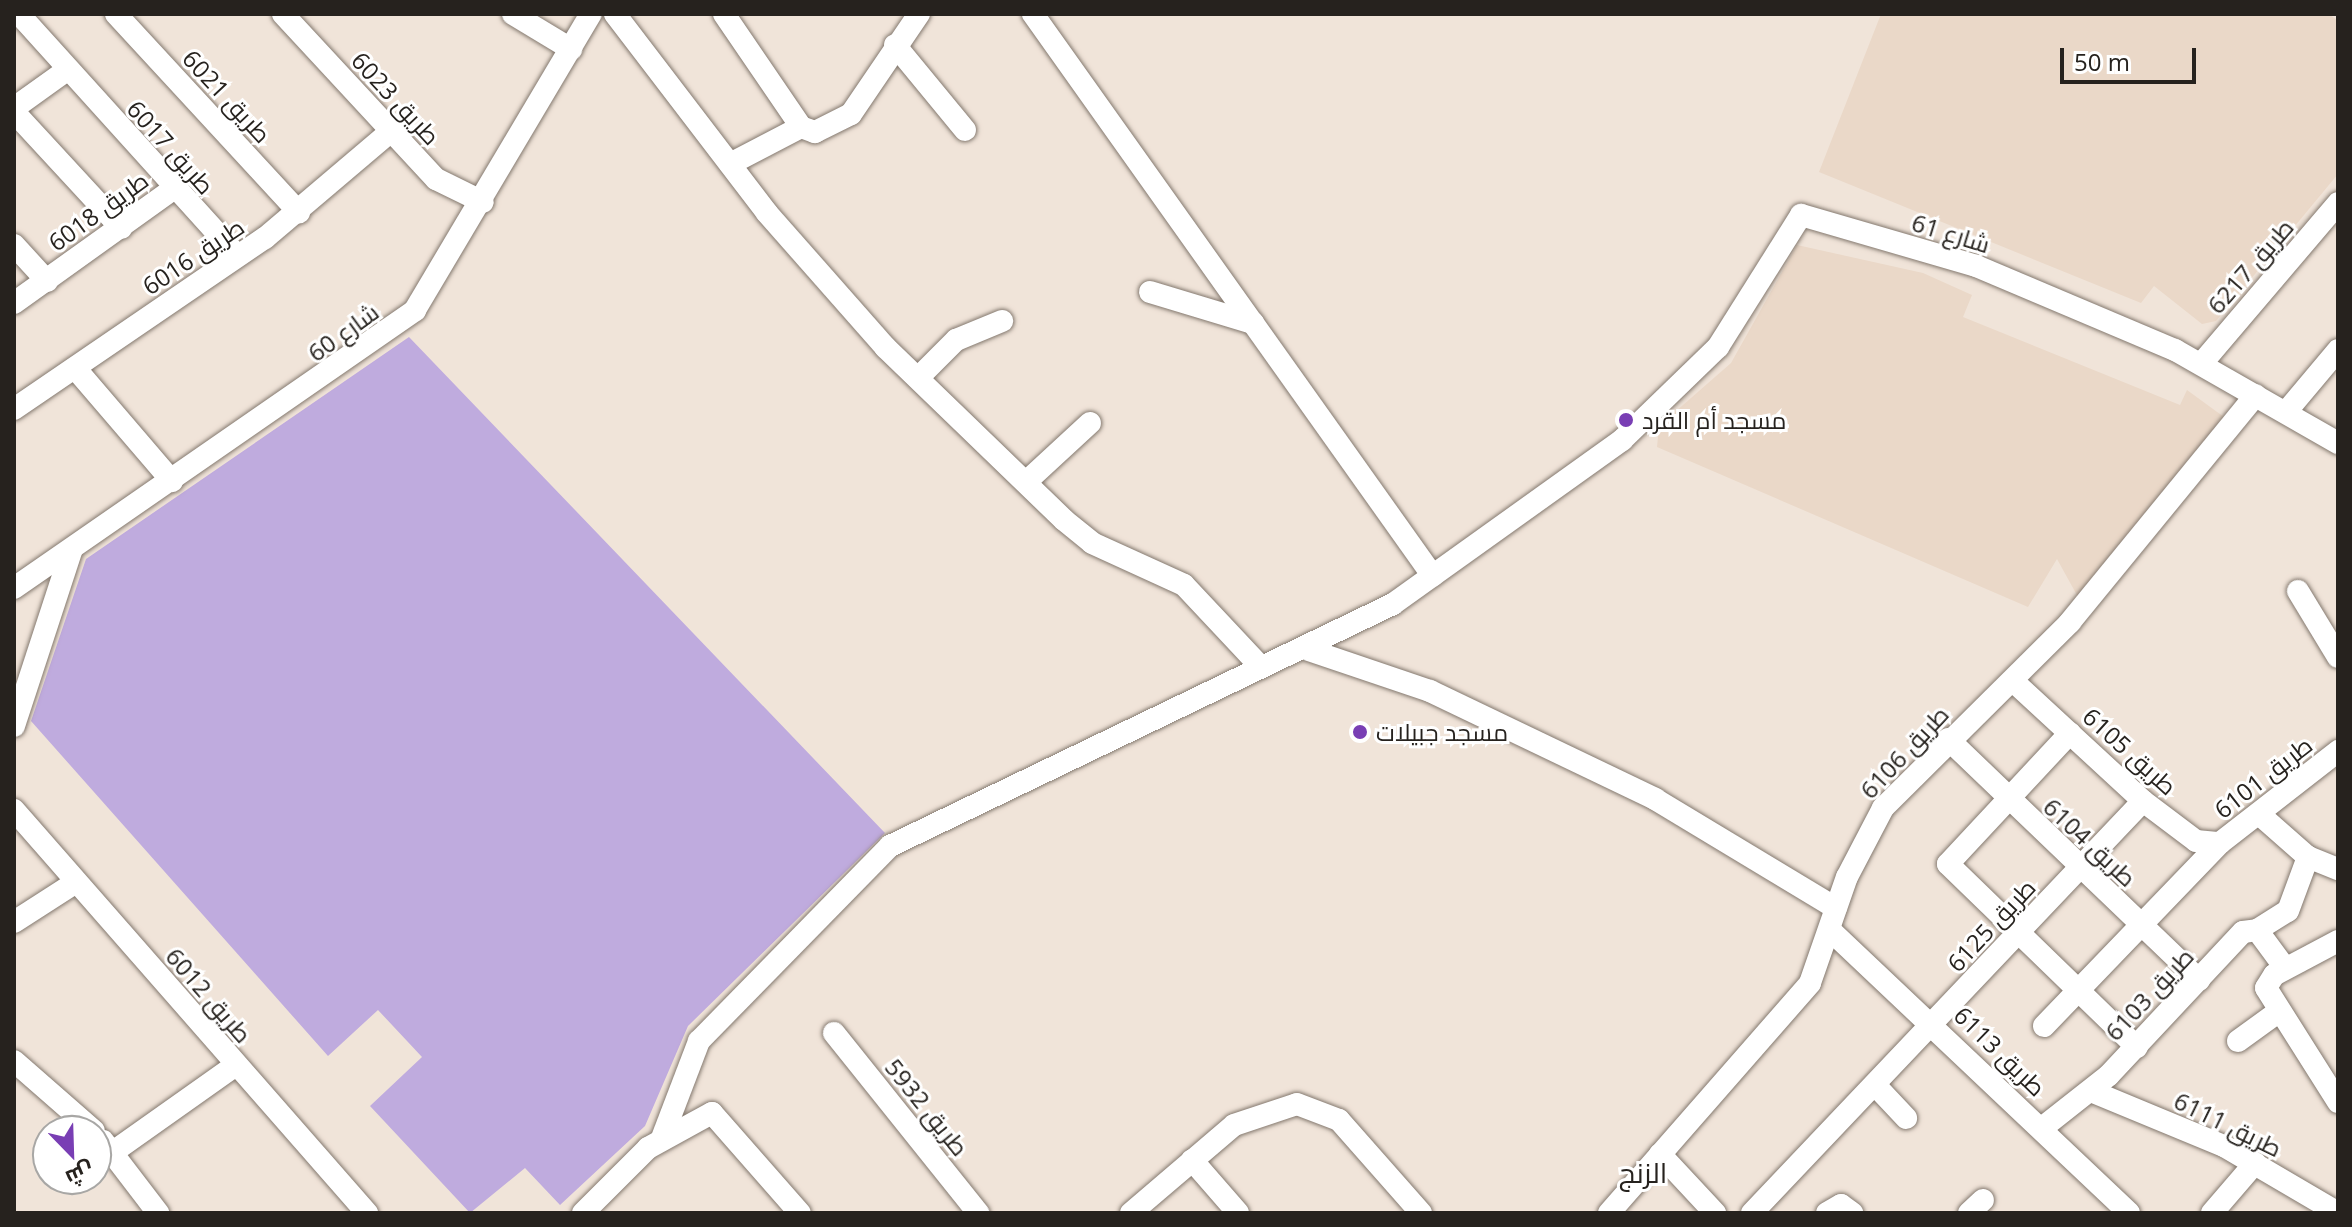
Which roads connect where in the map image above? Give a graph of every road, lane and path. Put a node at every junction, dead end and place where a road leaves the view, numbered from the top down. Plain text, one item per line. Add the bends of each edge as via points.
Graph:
1 (116, 14) edge
2 (283, 14) edge
3 (513, 14) edge
4 (591, 14) edge
5 (615, 14) edge
6 (724, 14) edge
7 (919, 14) edge
8 (1033, 14) edge
9 (17, 15) edge
10 (895, 45) junction
11 (571, 49) junction
12 (67, 70) junction
13 (14, 110) edge
14 (801, 127) junction
15 (965, 130) dead end
16 (391, 131) junction
17 (730, 164) junction
18 (173, 189) junction
19 (483, 202) junction
20 (2338, 203) edge
21 (299, 212) junction
22 (121, 228) junction
23 (14, 245) edge
24 (238, 256) junction
25 (47, 281) junction
26 (1150, 292) dead end
27 (14, 303) edge
28 (1002, 321) dead end
29 (1253, 323) junction
30 (2338, 350) edge
31 (2202, 363) junction
32 (75, 368) junction
33 (918, 378) junction
34 (2256, 395) junction
35 (14, 409) edge
36 (2286, 412) junction
37 (1090, 423) dead end
38 (2336, 439) edge
39 (172, 481) junction
40 (1026, 482) junction
41 (72, 549) junction
42 (1433, 576) junction
43 (15, 586) edge
44 (2298, 591) dead end
45 (1309, 650) junction
46 (14, 653) edge
47 (2338, 657) edge
48 (1260, 666) junction
49 (27, 680) junction
50 (2013, 681) junction
51 (14, 726) edge
52 (2070, 733) junction
53 (1948, 739) junction
54 (2338, 751) edge
55 (2009, 800) junction
56 (2143, 801) junction
57 (14, 810) edge
58 (2259, 814) junction
59 (2220, 843) junction
60 (2308, 857) junction
61 (2080, 869) junction
62 (2338, 869) edge
63 (76, 882) junction
64 (1836, 908) junction
65 (14, 922) edge
66 (2141, 925) junction
67 (2257, 930) junction
68 (1831, 931) junction
69 (2016, 935) junction
70 (2338, 941) edge
71 (2280, 971) junction
72 (2199, 980) junction
73 (2078, 992) junction
74 (2278, 1012) junction
75 (1934, 1023) junction
76 (2044, 1026) dead end
77 (834, 1033) dead end
78 (2238, 1041) dead end
79 (2137, 1047) junction
80 (14, 1061) edge
81 (236, 1065) junction
82 (1876, 1086) junction
83 (2091, 1091) junction
84 (2334, 1099) edge
85 (76, 1115) edge
86 (1906, 1118) dead end
87 (2042, 1128) junction
88 (662, 1138) junction
89 (113, 1152) joint
90 (1660, 1154) junction
91 (1192, 1160) junction
92 (2255, 1163) junction
93 (158, 1213) edge
94 (366, 1213) edge
95 (583, 1213) edge
96 (800, 1213) edge
97 (978, 1213) edge
98 (1131, 1213) edge
99 (1238, 1213) edge
100 (1421, 1213) edge
101 (1609, 1213) edge
102 (1715, 1213) edge
103 (1752, 1213) edge
104 (1827, 1213) edge
105 (1852, 1213) edge
106 (2129, 1213) edge
107 (2212, 1213) edge
108 (2338, 1213) edge

1 - 21 street, طريق 6021
2 - 16 street, طريق 6023
3 - 11 street
4 - 11 street, شارع 60
5 - 17 street
6 - 14 street
7 - 10 street
8 - 29 street
9 - 12 street, طريق 6017
10 - 14 street via 851,114 815,132
10 - 15 street
11 - 19 street, شارع 60
12 - 13 street
12 - 18 street, طريق 6017
13 - 22 street
14 - 17 street
16 - 19 street, طريق 6023 via 436,179
16 - 21 street, طريق 6016
17 - 33 street
18 - 22 street, طريق 6018
18 - 24 street, طريق 6017
19 - 39 street, شارع 60 via 415,310
20 - 31 street, طريق 6217
21 - 24 street, طريق 6016
22 - 25 street, طريق 6018
23 - 25 street
24 - 32 street, طريق 6016
25 - 27 street, طريق 6018
26 - 29 street
28 - 33 street via 956,340
29 - 42 street
30 - 36 street
31 - 34 street, شارع 61
31 - 42 street, شارع 61 via 1976,266 1801,215 1718,347 1622,440
32 - 35 street, طريق 6016
32 - 39 street
33 - 40 street
34 - 36 street, شارع 61
34 - 50 street, طريق 6106 via 2070,622
36 - 38 street, شارع 61
37 - 40 street
39 - 41 street, شارع 60
40 - 48 street via 1092,543 1184,585
41 - 43 street, شارع 60
41 - 49 street
42 - 45 street
44 - 47 street
45 - 48 street
45 - 64 street via 1430,691 1655,799
46 - 49 street
48 - 88 street via 890,846 699,1041
49 - 51 street
50 - 52 street, طريق 6105
50 - 53 street, طريق 6106
52 - 55 street
52 - 56 street, طريق 6105
53 - 55 street, طريق 6104
53 - 64 street, طريق 6106 via 1883,808
54 - 58 street, طريق 6101
55 - 61 street, طريق 6104
55 - 69 street via 1948,861
56 - 59 street, طريق 6105 via 2196,841
56 - 61 street, طريق 6125
57 - 63 street, طريق 6012
58 - 59 street, طريق 6101
58 - 60 street
59 - 66 street, طريق 6101
60 - 62 street
60 - 67 street, طريق 6103 via 2291,907
61 - 66 street, طريق 6104
61 - 69 street, طريق 6125
63 - 65 street
63 - 81 street, طريق 6012
64 - 68 street, طريق 6106
66 - 72 street, طريق 6104
66 - 73 street, طريق 6101
67 - 71 street
67 - 72 street, طريق 6103 via 2240,934
68 - 75 street, طريق 6113
68 - 90 street, طريق 6106 via 1793,1006
69 - 73 street
69 - 75 street, طريق 6125
70 - 71 street
71 - 74 street via 2266,988
72 - 79 street, طريق 6103
73 - 76 street, طريق 6101
73 - 79 street
74 - 78 street
74 - 84 street
75 - 82 street, طريق 6125
75 - 87 street, طريق 6113
77 - 97 street, طريق 5932
79 - 83 street, طريق 6103
80 - 85 street
81 - 89 street
81 - 94 street, طريق 6012
82 - 86 street
82 - 103 street, طريق 6125
83 - 87 street, طريق 6103
83 - 92 street, طريق 6111
87 - 106 street, طريق 6113
88 - 95 street
88 - 96 street via 712,1113
89 - 93 street
90 - 101 street, طريق 6106
90 - 102 street
91 - 98 street
91 - 99 street
91 - 100 street via 1234,1125 1297,1104 1339,1120
92 - 107 street
92 - 108 street, طريق 6111
104 - 105 street via 1841,1205

